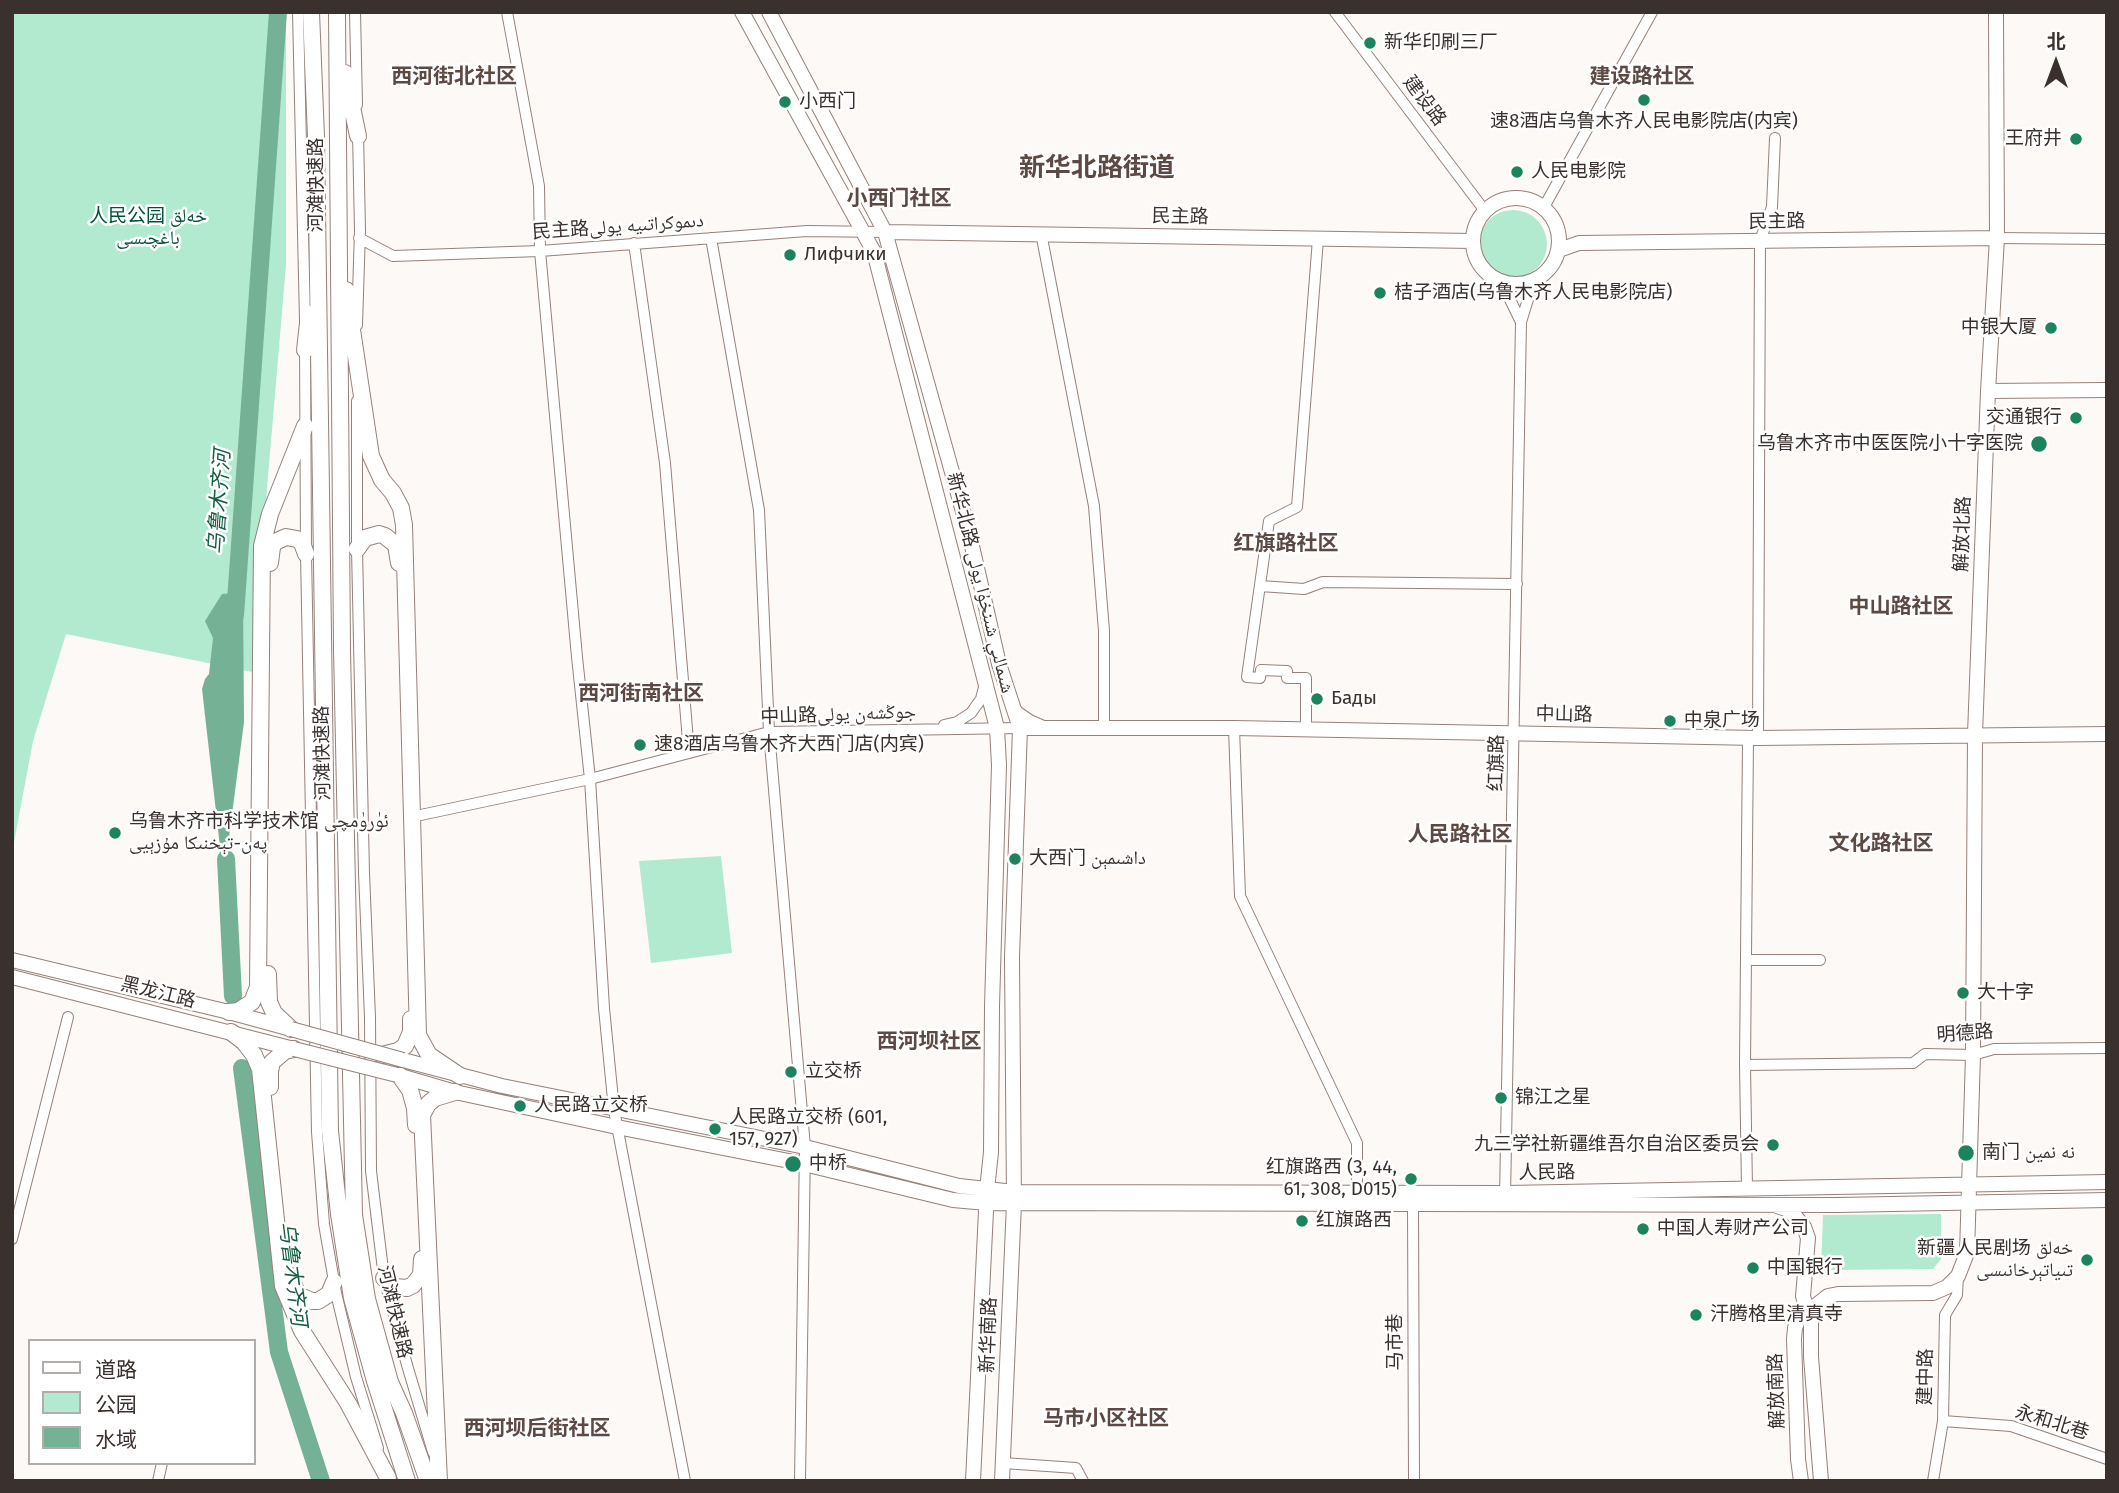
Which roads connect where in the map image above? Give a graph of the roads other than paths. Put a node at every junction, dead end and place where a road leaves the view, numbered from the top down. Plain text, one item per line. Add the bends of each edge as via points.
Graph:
1 (298, 12) edge
2 (311, 12) edge
3 (337, 12) edge
4 (355, 12) edge
5 (508, 12) edge
6 (743, 12) edge
7 (769, 12) edge
8 (1335, 12) edge
9 (1652, 12) edge
10 (1996, 12) edge
11 (338, 35) junction
12 (358, 136) junction
13 (1775, 138) dead end
14 (1544, 207) junction
15 (1485, 211) junction
16 (865, 232) junction
17 (885, 232) junction
18 (1041, 233) junction
19 (337, 237) junction
20 (359, 238) junction
21 (711, 238) junction
22 (1997, 238) junction
23 (1318, 239) junction
24 (2107, 239) edge
25 (1473, 241) junction
26 (1760, 242) junction
27 (635, 243) junction
28 (1559, 250) junction
29 (540, 251) junction
30 (317, 252) junction
31 (1534, 280) junction
32 (1501, 281) junction
33 (1521, 322) junction
34 (305, 349) junction
35 (357, 355) junction
36 (2107, 390) edge
37 (1988, 391) junction
38 (305, 426) junction
39 (357, 549) junction
40 (306, 554) junction
41 (1517, 584) junction
42 (1260, 586) junction
43 (985, 683) junction
44 (1014, 709) junction
45 (998, 728) junction
46 (1020, 728) junction
47 (1062, 728) junction
48 (1104, 728) junction
49 (1234, 728) junction
50 (928, 729) junction
51 (1306, 729) junction
52 (769, 732) junction
53 (1515, 733) junction
54 (1975, 734) junction
55 (2107, 734) edge
56 (1753, 738) junction
57 (689, 753) junction
58 (590, 779) junction
59 (415, 816) dead end
60 (12, 960) edge
61 (1747, 960) junction
62 (1820, 960) dead end
63 (12, 977) edge
64 (229, 1012) junction
65 (68, 1017) dead end
66 (291, 1029) junction
67 (231, 1032) junction
68 (2107, 1048) edge
69 (294, 1049) junction
70 (382, 1055) junction
71 (1973, 1055) junction
72 (1745, 1065) junction
73 (400, 1070) junction
74 (460, 1076) junction
75 (455, 1092) junction
76 (614, 1110) junction
77 (617, 1127) junction
78 (805, 1147) junction
79 (804, 1164) junction
80 (2107, 1182) edge
81 (1969, 1184) junction
82 (1747, 1189) junction
83 (1357, 1193) junction
84 (987, 1196) junction
85 (1014, 1197) junction
86 (1505, 1198) junction
87 (2107, 1200) edge
88 (1968, 1203) junction
89 (1413, 1204) junction
90 (1762, 1204) junction
91 (12, 1239) edge
92 (1958, 1276) junction
93 (384, 1278) junction
94 (334, 1282) junction
95 (1838, 1294) junction
96 (1805, 1302) junction
97 (1810, 1326) junction
98 (379, 1395) junction
99 (1943, 1421) junction
100 (2107, 1459) edge
101 (1003, 1463) junction
102 (437, 1478) edge
103 (390, 1480) edge
104 (407, 1481) edge
105 (685, 1481) edge
106 (800, 1481) edge
107 (973, 1481) edge
108 (1002, 1481) edge
109 (1083, 1481) edge
110 (1414, 1481) edge
111 (1801, 1481) edge
112 (1821, 1481) edge
113 (1933, 1481) edge

1 - 34 street
2 - 30 highway, 河滩快速路
3 - 11 highway, 河滩快速路
4 - 12 street
5 - 29 street via 539,186
6 - 16 main road, 新华北路 شىمالىي شىنخۇا يولى
7 - 17 main road, 新华北路 شىمالىي شىنخۇا يولى
8 - 15 street, 建设路
9 - 14 street
10 - 22 main road, 解放北路
11 - 12 highway
11 - 19 highway, 河滩快速路
12 - 20 street
13 - 26 street via 1772,207
14 - 15 main road via 1520,198 1495,203
14 - 28 main road via 1557,226
15 - 25 main road
16 - 17 street, 民主路دىموكراتىيە يولى
16 - 21 street, 民主路دىموكراتىيە يولى
16 - 43 main road, 新华北路 شىمالىي شىنخۇا يولى via 874,252
17 - 18 main road, 民主路
17 - 44 main road, 新华北路 شىمالىي شىنخۇا يولى
18 - 23 main road, 民主路
18 - 48 street via 1094,506 1104,631
19 - 35 highway
19 - 102 highway, 河滩快速路 via 354,1215 367,1299 390,1382
20 - 29 street, 民主路دىموكراتىيە يولى via 393,256
20 - 35 street
21 - 27 street, 民主路دىموكراتىيە يولى
21 - 52 street via 759,510
22 - 24 street
22 - 26 main road, 民主路
22 - 37 main road, 解放北路
23 - 25 main road, 民主路
23 - 42 street via 1297,507 1269,521
25 - 32 main road via 1481,265
26 - 28 main road, 民主路 via 1578,243
26 - 56 street
27 - 29 street, 民主路دىموكراتىيە يولى
27 - 57 street via 665,463
28 - 31 main road via 1545,273
29 - 58 street
30 - 34 highway
30 - 98 highway, 河滩快速路 via 331,1131 352,1298
31 - 32 main road
31 - 33 street
32 - 33 street
33 - 41 street, 红旗路
34 - 38 street
35 - 39 street
35 - 74 highway via 371,456 401,508 404,525 418,1035 429,1055
36 - 37 main road
37 - 54 main road, 解放北路
38 - 40 street
38 - 64 highway via 262,546 258,986 252,1002
39 - 70 highway via 365,538 379,534 396,545 399,562 411,1032 405,1046
39 - 93 street via 371,1171
40 - 66 highway via 302,543 286,537 275,542 271,552 267,990 274,1013
40 - 94 street via 317,1132
41 - 42 street via 1323,582 1304,589
41 - 53 street, 红旗路
42 - 51 street via 1247,677 1260,678 1261,670 1287,671 1287,678 1306,678
43 - 45 main road, 新华北路 شىمالىي شىنخۇا يولى
43 - 50 street via 971,713 957,722
44 - 46 main road, 新华北路 شىمالىي شىنخۇا يولى
44 - 47 street via 1046,727
45 - 46 street, 中山路جوڭشەن يولى
45 - 50 street, 中山路جوڭشەن يولى
45 - 84 main road, 新华北路 شىمالىي شىنخۇا يولى
46 - 47 main road, 中山路
46 - 85 main road, 新华北路 شىمالىي شىنخۇا يولى via 1012,957
47 - 48 main road, 中山路
48 - 49 main road, 中山路
49 - 51 main road, 中山路
49 - 83 street via 1240,896 1357,1143
50 - 52 street, 中山路جوڭشەن يولى
51 - 53 main road, 中山路
52 - 57 street, 中山路جوڭشەن يولى
52 - 78 street
53 - 56 main road, 中山路
53 - 86 street, 红旗路
54 - 55 main road, 中山路
54 - 56 main road, 中山路
54 - 71 main road, 解放北路
56 - 61 street
57 - 58 street, 中山路جوڭشەن يولى
58 - 59 street, 中山路جوڭشەن يولى
58 - 76 street
60 - 64 main road, 黑龙江路
61 - 62 street
61 - 72 street
63 - 67 main road, 黑龙江路
64 - 66 main road, 黑龙江路
65 - 91 street
66 - 70 main road, 黑龙江路, bridge
67 - 69 main road, 黑龙江路
67 - 103 highway via 249,1048 260,1069 283,1286 302,1331
68 - 71 street, 明德路 via 1994,1049
69 - 73 main road, 黑龙江路, bridge
69 - 94 highway via 278,1056 270,1071 287,1263 296,1291 306,1300 324,1298
70 - 73 main road, 黑龙江路, bridge
71 - 72 street, 明德路 via 1925,1054 1913,1063
71 - 81 main road, 解放北路
72 - 82 street
73 - 74 main road
73 - 75 main road
73 - 93 highway via 415,1108 423,1269 418,1281 407,1288 394,1287
74 - 76 main road
75 - 77 main road
75 - 102 highway via 435,1098 422,1115
76 - 77 street
76 - 78 main road
77 - 79 main road
77 - 105 street
78 - 79 street
78 - 84 main road
79 - 84 main road via 953,1200
79 - 106 street
80 - 81 main road, 人民路
81 - 82 main road, 人民路
81 - 88 main road, 解放北路
82 - 86 main road, 人民路
83 - 85 main road, 人民路
83 - 86 main road, 人民路
84 - 85 main road, 人民路
84 - 107 main road, 新华南路
85 - 89 main road, 人民路
85 - 101 main road, 新华南路
86 - 89 main road, 人民路
86 - 90 main road, 人民路
87 - 88 main road, 人民路
88 - 90 main road, 人民路
88 - 92 main road via 1967,1254
89 - 110 street, 马市巷
90 - 96 main road, 解放南路 via 1786,1209 1804,1227 1808,1238
92 - 95 main road via 1933,1293
92 - 99 street, 建中路 via 1957,1295 1945,1315
93 - 102 street
94 - 103 street via 356,1377
95 - 96 main road
95 - 97 main road via 1814,1307
96 - 97 main road, 解放南路
96 - 111 main road, 解放南路 via 1794,1328
97 - 112 main road, 解放南路
98 - 103 highway
98 - 104 highway, 河滩快速路
99 - 100 street, 永和北巷 via 2011,1426
99 - 113 street, 建中路
101 - 108 main road, 新华南路
101 - 109 street via 1076,1468

